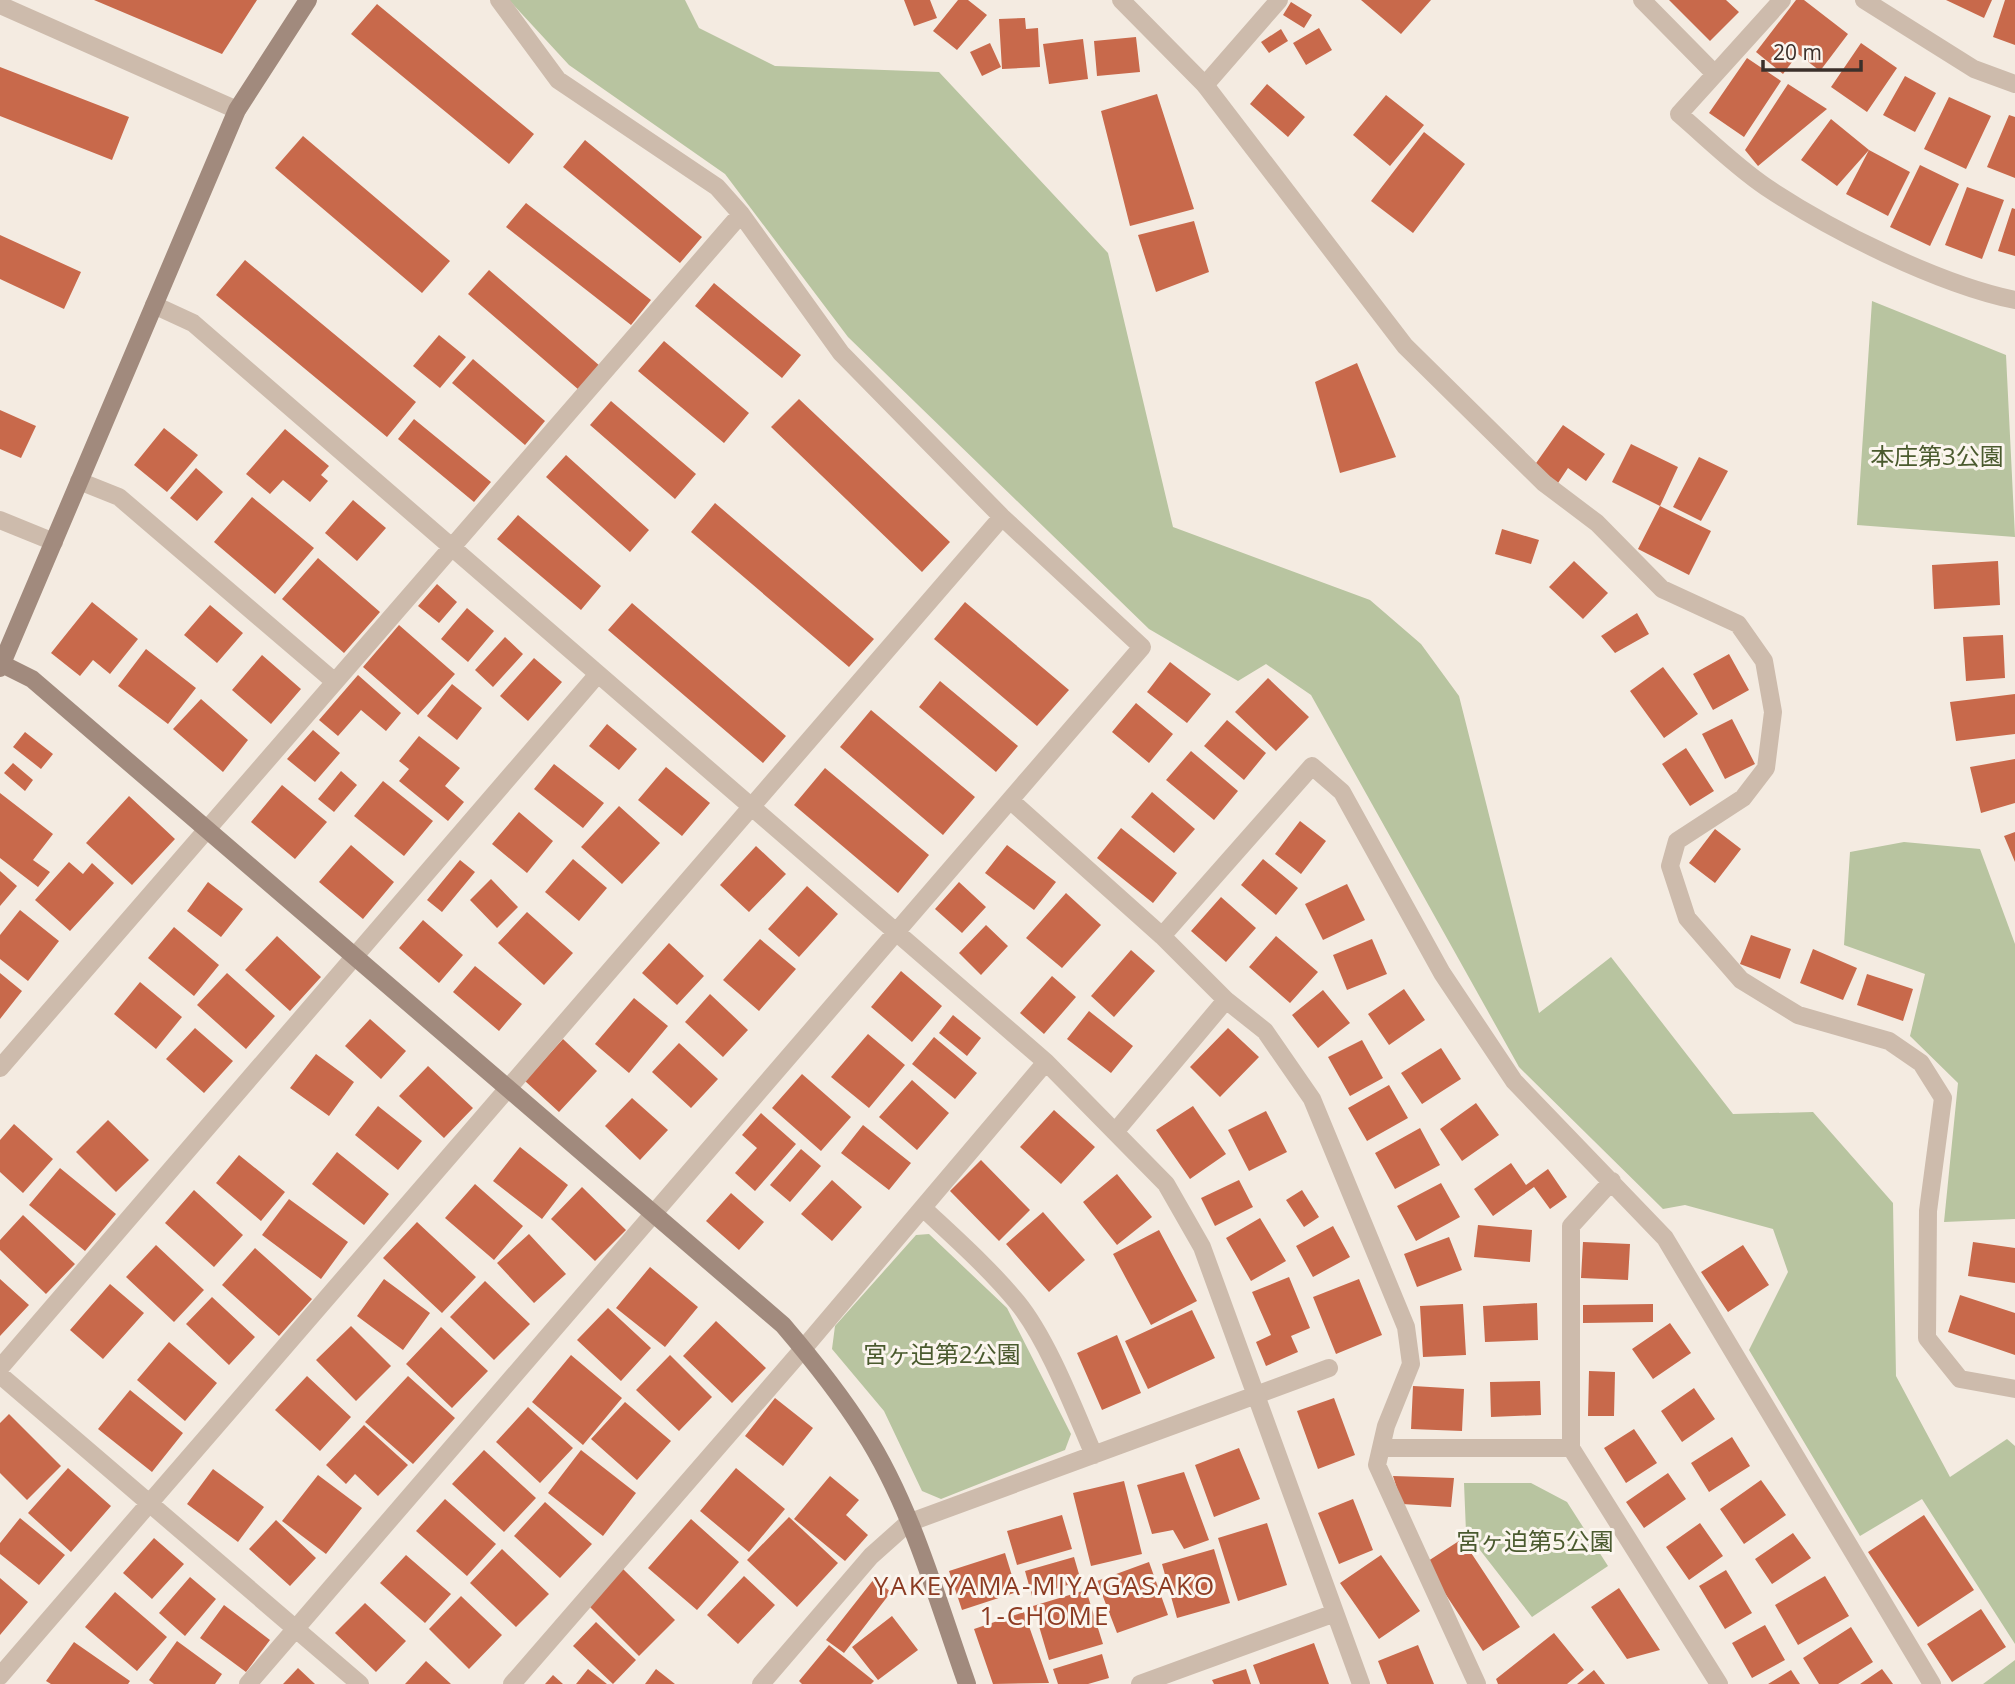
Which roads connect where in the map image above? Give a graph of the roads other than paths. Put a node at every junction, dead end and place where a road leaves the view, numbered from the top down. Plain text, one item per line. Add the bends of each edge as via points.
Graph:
1 (308, 0) edge
2 (499, 0) edge
3 (1121, 0) edge
4 (1279, 0) edge
5 (1642, 0) edge
6 (1782, 0) edge
7 (1864, 0) edge
8 (0, 5) edge
9 (1715, 74) junction
10 (2015, 84) edge
11 (1205, 85) junction
12 (237, 110) junction
13 (741, 214) junction
14 (2015, 300) edge
15 (154, 305) junction
16 (79, 481) junction
17 (1002, 517) junction
18 (0, 520) edge
19 (54, 542) junction
20 (452, 547) junction
21 (1, 666) edge
22 (598, 674) junction
23 (335, 682) junction
24 (1010, 800) junction
25 (751, 807) junction
26 (207, 830) junction
27 (896, 933) junction
28 (1161, 936) junction
29 (355, 957) junction
30 (1226, 1000) junction
31 (1046, 1062) junction
32 (0, 1068) edge
33 (508, 1089) junction
34 (1115, 1132) junction
35 (1612, 1181) junction
36 (923, 1208) junction
37 (654, 1214) junction
38 (803, 1349) junction
39 (0, 1368) edge
40 (1329, 1368) dead end
41 (0, 1375) edge
42 (2015, 1389) edge
43 (1256, 1395) junction
44 (1381, 1448) junction
45 (1572, 1448) junction
46 (1094, 1455) junction
47 (150, 1503) junction
48 (908, 1523) junction
49 (1335, 1613) junction
50 (296, 1629) junction
51 (0, 1676) edge
52 (248, 1684) edge
53 (360, 1684) edge
54 (512, 1684) edge
55 (761, 1684) edge
56 (967, 1684) edge
57 (1140, 1684) edge
58 (1360, 1684) edge
59 (1477, 1684) edge
60 (1719, 1684) edge
61 (1932, 1684) edge

1 - 12 street
2 - 13 street via 558,80 717,187
3 - 11 street
4 - 11 street
5 - 9 street
6 - 9 street
7 - 10 street via 1974,69
8 - 12 street
9 - 14 street via 1679,114 1765,186 1883,253
11 - 42 street via 1405,346 1544,483 1597,523 1662,589 1738,624 1764,661 1773,712 1766,768 1743,798 1677,841 1670,866 1686,918 1752,987 1798,1015 1889,1041 1921,1063 1943,1098 1928,1211 1927,1338 1960,1378
12 - 15 street
13 - 17 street via 841,353
13 - 20 street
15 - 16 street
15 - 20 street via 193,323
16 - 19 street
16 - 23 street via 119,497
17 - 24 street via 1142,648
17 - 25 street
18 - 19 street
19 - 21 street
20 - 22 street
20 - 23 street
21 - 26 street via 32,679
22 - 25 street
22 - 29 street
23 - 26 street
24 - 27 street
24 - 28 street
25 - 27 street
25 - 33 street
26 - 29 street
26 - 32 street
27 - 31 street
27 - 37 street
28 - 30 street
28 - 35 street via 1312,766 1342,792 1442,973 1514,1081
29 - 33 street
29 - 39 street
30 - 34 street
30 - 44 street via 1265,1031 1312,1099 1406,1327 1410,1364
31 - 34 street
31 - 36 street
33 - 37 street
33 - 47 street
34 - 43 street via 1166,1184 1202,1247
35 - 45 street via 1571,1226
35 - 61 street via 1665,1238
36 - 38 street
36 - 46 street via 1019,1304 1059,1376
37 - 38 street via 783,1325
37 - 50 street
38 - 48 street via 865,1433
38 - 54 street
40 - 43 street
41 - 47 street
43 - 46 street
43 - 49 street
44 - 45 street
44 - 59 street via 1377,1465
45 - 60 street
46 - 48 street
47 - 50 street
47 - 51 street
48 - 55 street via 871,1556
48 - 56 street
49 - 57 street
49 - 58 street
50 - 52 street
50 - 53 street

